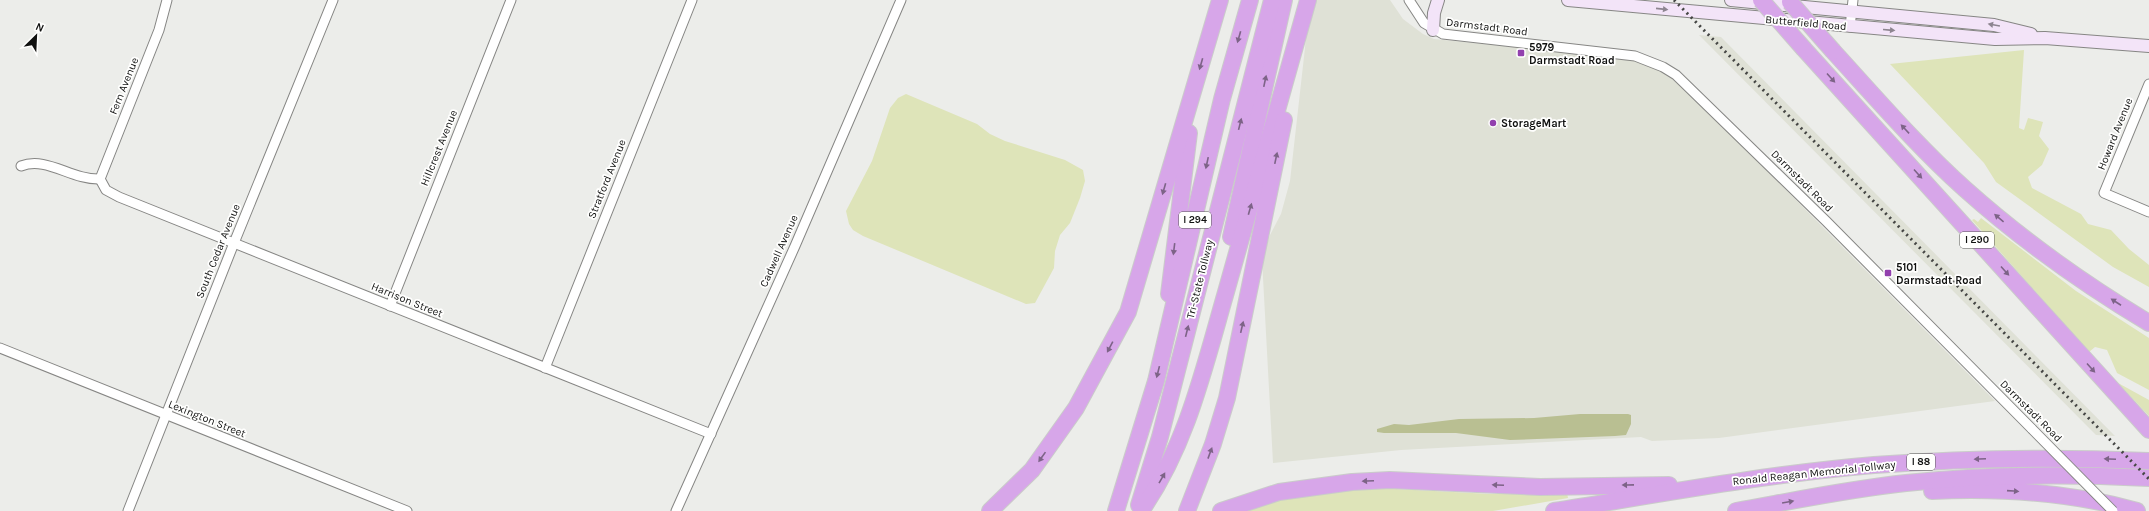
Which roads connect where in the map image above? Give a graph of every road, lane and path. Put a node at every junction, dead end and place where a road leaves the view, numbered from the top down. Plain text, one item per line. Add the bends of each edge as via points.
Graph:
1 (167, 0) edge
2 (333, 0) edge
3 (511, 0) edge
4 (692, 0) edge
5 (901, 0) edge
6 (1220, 0) edge
7 (1250, 0) edge
8 (1272, 0) edge
9 (1284, 0) edge
10 (1309, 0) edge
11 (1409, 0) edge
12 (1438, 0) edge
13 (1568, 0) edge
14 (1731, 0) edge
15 (1761, 0) edge
16 (1789, 0) edge
17 (1852, 5) edge
18 (1850, 27) junction
19 (1433, 30) junction
20 (2045, 38) junction
21 (2149, 46) edge
22 (2149, 84) edge
23 (1195, 86) junction
24 (21, 166) dead end
25 (100, 179) junction
26 (2149, 212) edge
27 (234, 243) junction
28 (390, 306) junction
29 (2149, 322) edge
30 (0, 348) edge
31 (1164, 348) junction
32 (1209, 352) junction
33 (545, 368) junction
34 (166, 416) junction
35 (2149, 430) edge
36 (711, 434) junction
37 (2149, 461) edge
38 (2149, 478) edge
39 (1694, 488) junction
40 (1849, 491) junction
41 (1189, 506) edge
42 (128, 511) edge
43 (407, 511) edge
44 (676, 511) edge
45 (990, 511) edge
46 (1116, 511) edge
47 (1138, 511) edge
48 (1141, 511) edge
49 (1221, 511) edge
50 (1554, 511) edge
51 (1736, 511) edge
52 (2113, 511) edge
53 (2137, 511) edge

1 - 25 street, Fern Avenue via 159,30
2 - 27 street, South Cedar Avenue
3 - 28 street, Hillcrest Avenue
4 - 33 street, Stratford Avenue
5 - 36 street, Cadwell Avenue
6 -> 23 highway
7 -> 31 highway, Tri-State Tollway / I 294 via 1222,99
47 -> 8 highway, Tri-State Tollway / I 294 via 1160,437
32 -> 9 highway via 1214,315
32 -> 10 highway
41 -> 10 highway via 1213,444 1227,398
11 - 19 street, Darmstadt Road via 1417,15
12 - 19 main road
13 -> 18 main road, Butterfield Road
14 - 17 main road, Butterfield Road
15 -> 35 highway, I 290, bridge
29 -> 16 highway, I 290, bridge via 2076,277 1965,189 1925,150
17 - 18 street
20 -> 17 main road, Butterfield Road via 1994,25
18 -> 20 main road, Butterfield Road via 1994,39
19 - 52 street, Darmstadt Road, bridge via 1455,36 1624,54 1650,61 1669,71 1690,87 1826,221
20 - 21 main road, Butterfield Road
22 - 26 street, Howard Avenue via 2104,193
23 -> 31 highway via 1170,276
23 -> 45 highway via 1128,312 1076,408 1032,470
24 - 25 street via 32,162 46,164 76,177
25 - 27 street, Harrison Street via 106,190 119,197
27 - 28 street, Harrison Street
27 - 34 street, South Cedar Avenue
28 - 33 street, Harrison Street
30 - 34 street, Lexington Street
31 -> 46 highway, Tri-State Tollway / I 294 via 1140,440
48 -> 32 highway via 1177,450
33 - 36 street, Harrison Street
34 - 42 street, South Cedar Avenue
34 - 43 street, Lexington Street
36 - 44 street, Cadwell Avenue
37 -> 39 highway, Ronald Reagan Memorial Tollway / I 88 via 2041,458 1874,465
38 - 40 highway, Ronald Reagan Memorial Tollway / I 88 via 2071,475 1978,476
39 -> 49 highway via 1667,484 1540,487 1390,480 1352,482 1279,492
39 - 50 highway, Ronald Reagan Memorial Tollway / I 88
51 -> 40 highway, Ronald Reagan Memorial Tollway / I 88
40 -> 53 highway via 2000,490 2083,500

